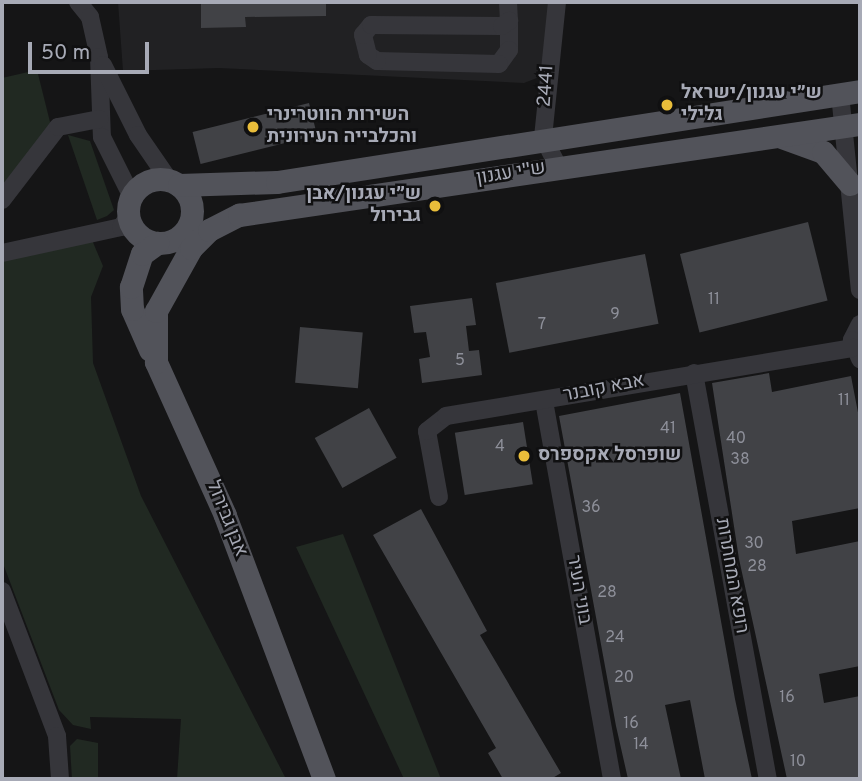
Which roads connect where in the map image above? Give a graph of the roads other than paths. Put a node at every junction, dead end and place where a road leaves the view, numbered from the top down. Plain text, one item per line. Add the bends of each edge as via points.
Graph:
1 (78, 2) edge
2 (508, 2) edge
3 (557, 2) edge
4 (509, 22) junction
5 (99, 57) junction
6 (850, 92) edge
7 (99, 118) junction
8 (851, 125) edge
9 (777, 136) junction
10 (543, 137) junction
11 (558, 166) junction
12 (174, 183) junction
13 (850, 184) junction
14 (400, 191) junction
15 (2, 200) edge
16 (130, 207) junction
17 (190, 225) junction
18 (157, 243) junction
19 (2, 253) edge
20 (180, 263) joint
21 (860, 290) edge
22 (860, 324) edge
23 (856, 354) edge
24 (156, 362) junction
25 (694, 373) junction
26 (544, 401) junction
27 (439, 497) dead end
28 (2, 591) edge
29 (60, 779) edge
30 (324, 779) edge
31 (612, 779) edge
32 (768, 779) edge

1 - 5 street via 90,17
2 - 4 street
3 - 10 street, 2441
4 - 4 street via 502,26 371,25 363,36 368,55 377,61 499,64 509,50
5 - 7 street
5 - 12 street
6 - 8 street
6 - 10 main road, ש''י עגנון
7 - 15 street via 58,127
7 - 16 street via 109,159
8 - 9 main road, ש''י עגנון
8 - 13 street
9 - 11 main road, ש''י עגנון
9 - 13 main road via 823,152
10 - 11 street
10 - 12 main road, ש''י עגנון via 277,182
11 - 14 main road, ש''י עגנון
12 - 16 main road via 147,182
12 - 17 main road via 192,207
13 - 21 street
14 - 17 main road via 235,209
14 - 20 main road, ש''י עגנון via 239,215 209,230
16 - 18 main road via 141,237
16 - 19 street via 121,227
17 - 18 main road via 177,239
18 - 24 main road via 138,263 131,297
20 - 24 main road, אבן גבירול via 156,311
22 - 23 street
23 - 25 street, אבא קובנר
24 - 30 main road, אבן גבירול via 225,516
25 - 26 street, אבא קובנר
25 - 32 street, רופא המחתרות
26 - 27 street, אבא קובנר via 446,416 427,431
26 - 31 street, בוני העיר
28 - 29 street via 57,736

